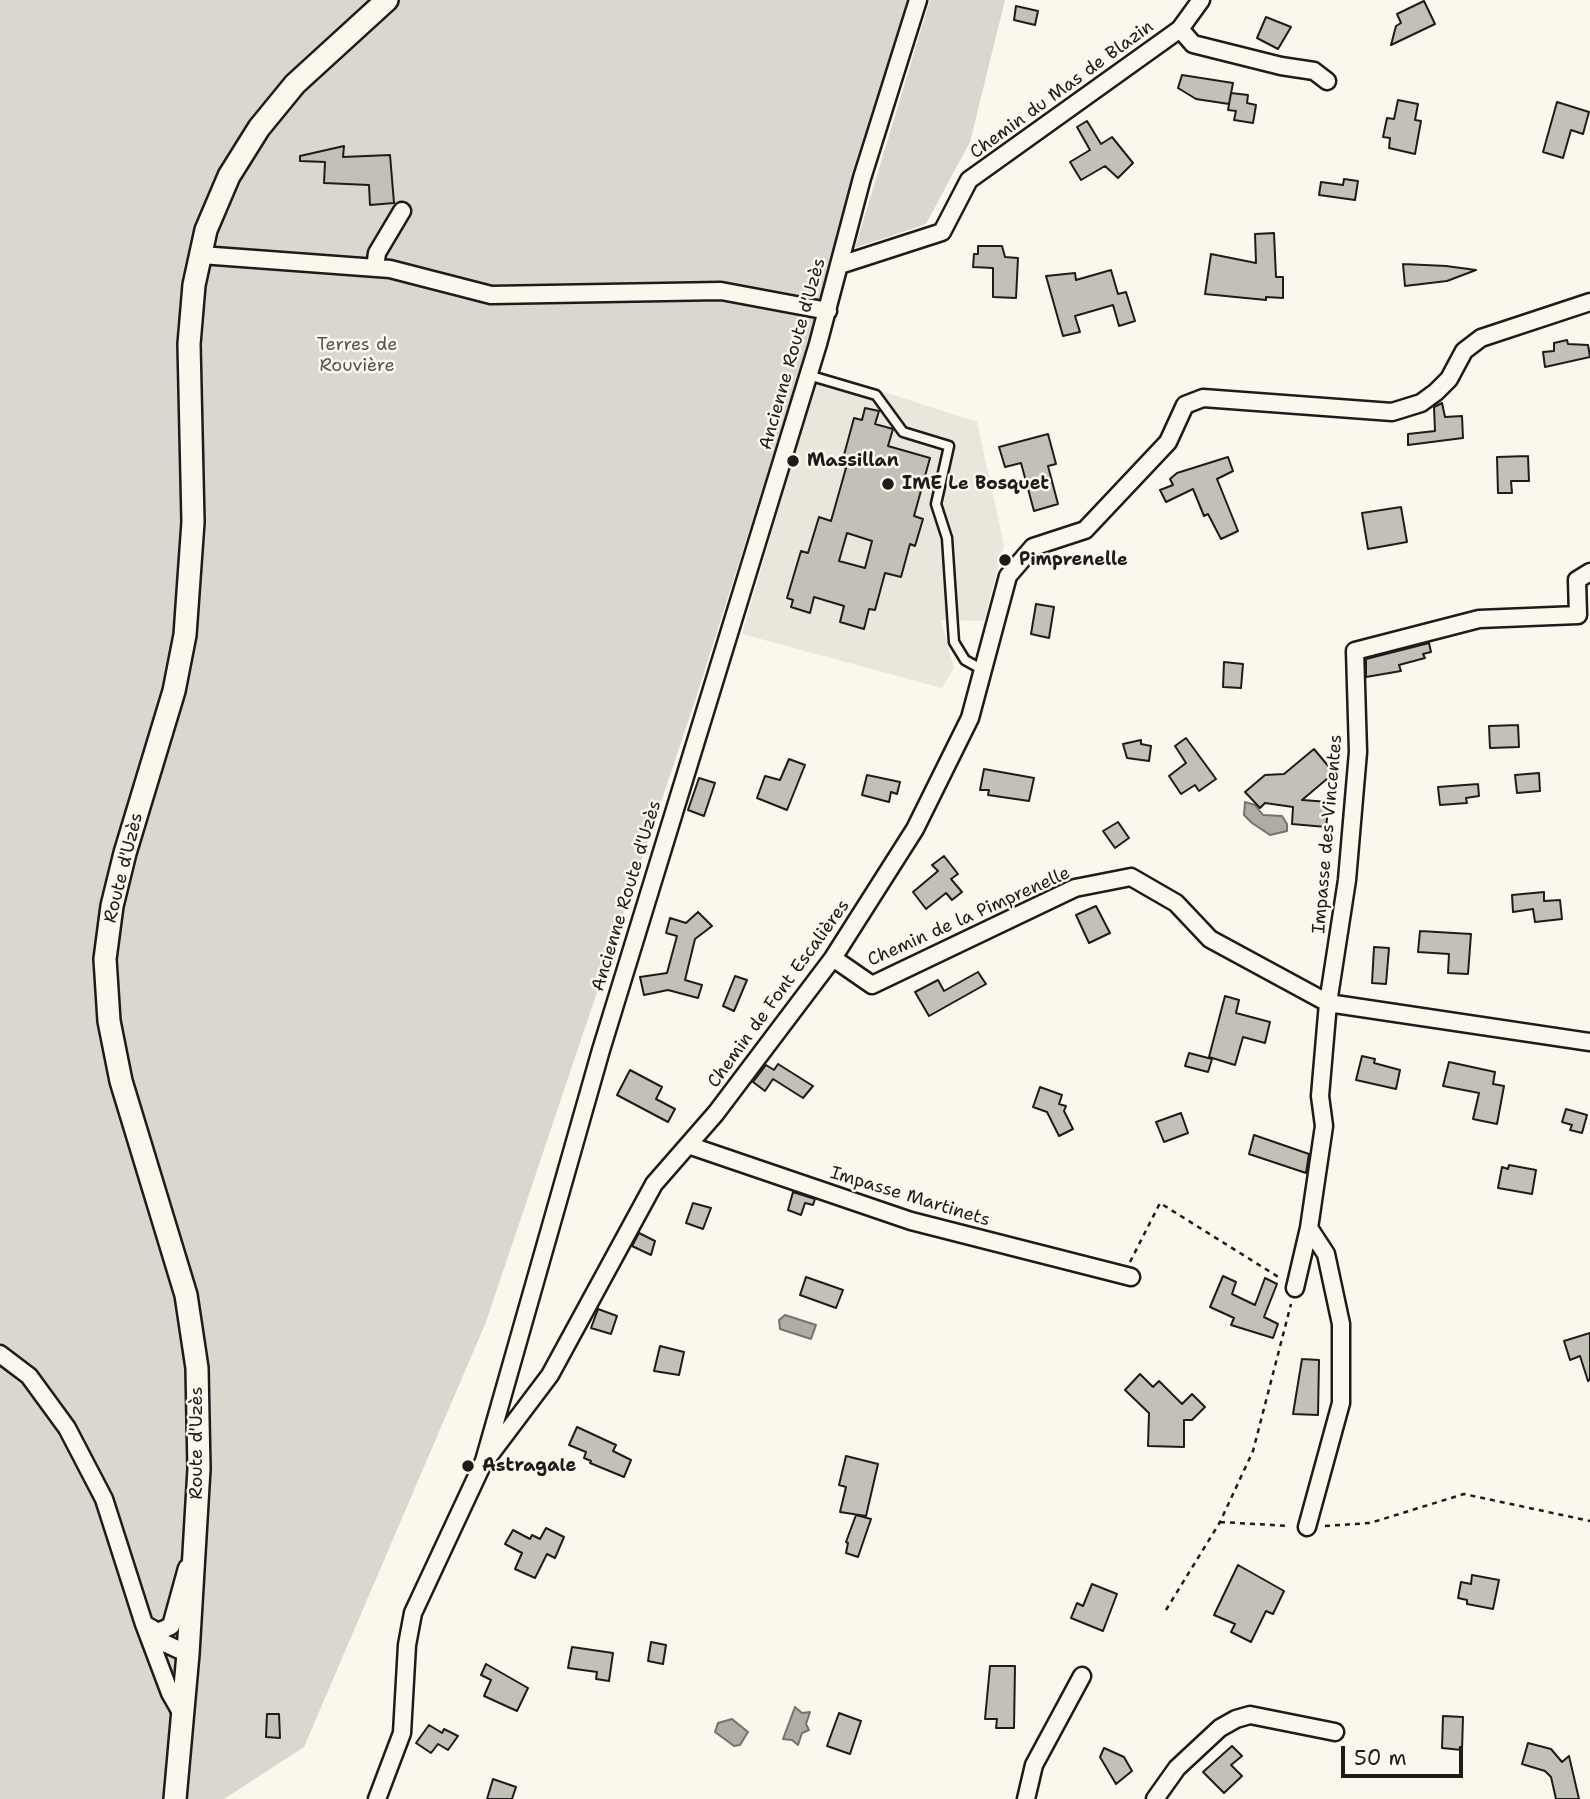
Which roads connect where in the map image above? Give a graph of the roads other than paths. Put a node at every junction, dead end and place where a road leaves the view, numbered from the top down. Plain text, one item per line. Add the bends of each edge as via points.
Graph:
1 (387, 0) edge
2 (918, 0) edge
3 (1201, 0) edge
4 (1180, 29) junction
5 (1327, 81) dead end
6 (402, 211) dead end
7 (201, 255) junction
8 (840, 265) junction
9 (375, 268) junction
10 (1590, 302) edge
11 (828, 311) junction
12 (808, 375) junction
13 (1590, 572) edge
14 (983, 670) junction
15 (833, 958) junction
16 (1328, 1003) junction
17 (1589, 1039) edge
18 (688, 1145) junction
19 (1309, 1228) junction
20 (1128, 1275) road end
21 (1295, 1288) road end
22 (0, 1354) edge
23 (484, 1461) junction
24 (1307, 1527) road end
25 (194, 1544) junction
26 (144, 1624) junction
27 (156, 1654) junction
28 (187, 1661) junction
29 (1082, 1676) dead end
30 (182, 1714) junction
31 (1335, 1731) dead end
32 (175, 1799) edge
33 (377, 1799) edge
34 (1026, 1799) edge
35 (1154, 1799) edge

1 - 7 main road, Route d'Uzès via 295,84 260,128 229,176 206,230
2 - 8 street, Ancienne Route d'Uzès
3 - 4 street, Chemin du Mas de Blazin
4 - 5 street via 1193,44 1314,71
4 - 8 street, Chemin du Mas de Blazin via 969,180 942,232
6 - 9 street via 377,253
7 - 9 street
7 - 25 main road, Route d'Uzès via 189,344 193,522 185,635 174,691 125,853 105,958 109,1021 121,1081 186,1295 197,1368 199,1469
8 - 11 street, Ancienne Route d'Uzès
9 - 11 street via 491,296 721,291
10 - 14 street, Chemin de Font Escalières via 1481,338 1464,351 1436,392 1421,403 1392,412 1203,398 1185,405 1168,442 1085,530 1033,547 1008,576
11 - 12 street, Ancienne Route d'Uzès
12 - 14 lane via 876,395 903,432 949,446 936,504 947,538 954,642 965,660
12 - 23 street, Ancienne Route d'Uzès via 601,1050
13 - 16 street, Impasse des Vincentes via 1577,580 1578,615 1479,619 1355,652 1359,752 1347,880
14 - 15 street, Chemin de Font Escalières via 970,718 915,830
15 - 16 street, Chemin de la Pimprenelle via 872,985 1075,888 1131,877 1177,903 1210,939
15 - 18 street, Chemin de Font Escalières
16 - 17 street, Chemin de la Pimprenelle
16 - 19 street via 1320,1096 1324,1126
18 - 20 street, Impasse Martinets via 911,1221
18 - 23 street, Chemin de Font Escalières via 654,1184 550,1375
19 - 21 street
19 - 24 street via 1326,1254 1340,1324 1341,1403
22 - 26 street via 29,1376 66,1428 98,1487
23 - 33 street, Ancienne Route d'Uzès via 413,1613 402,1733
25 - 26 street via 171,1626 159,1632
25 - 28 main road, Route d'Uzès
26 - 27 street
26 - 28 street
27 - 28 street via 173,1665
27 - 30 street
28 - 30 main road, Route d'Uzès
29 - 34 street via 1034,1765
30 - 32 main road, Route d'Uzès
31 - 35 street via 1250,1715 1236,1719 1177,1768

